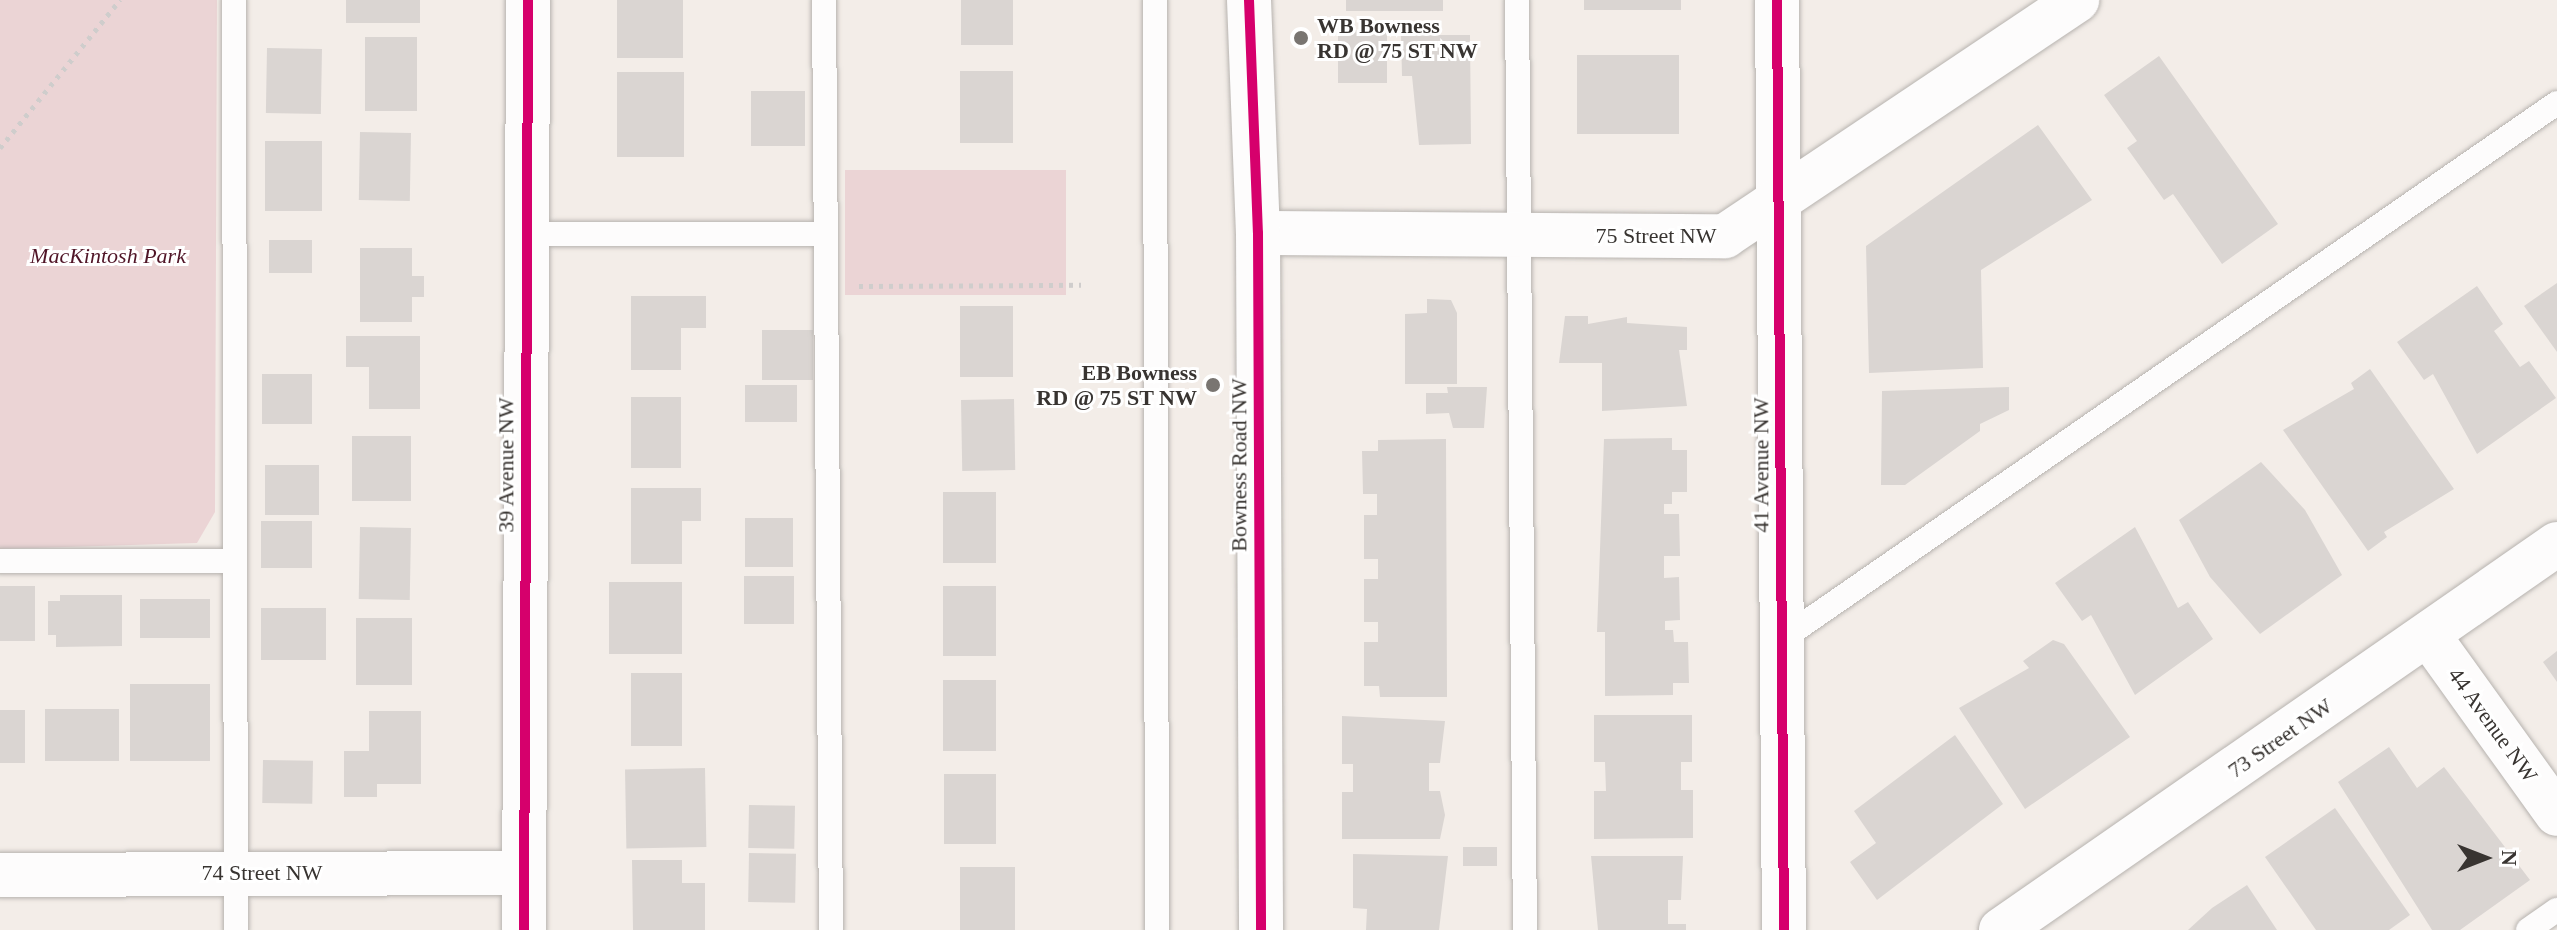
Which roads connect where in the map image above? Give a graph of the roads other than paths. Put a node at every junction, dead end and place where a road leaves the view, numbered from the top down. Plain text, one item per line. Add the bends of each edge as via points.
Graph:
1 (234, 0) edge
2 (528, 0) edge
3 (824, 0) edge
4 (1155, 0) edge
5 (1249, 0) edge
6 (1517, 0) edge
7 (1777, 0) edge
8 (2077, 0) edge
9 (2557, 103) edge
10 (1779, 205) junction
11 (1258, 233) junction
12 (527, 234) junction
13 (825, 234) junction
14 (1516, 235) junction
15 (2557, 544) edge
16 (0, 561) edge
17 (233, 561) junction
18 (2429, 636) junction
19 (1782, 639) junction
20 (2557, 814) edge
21 (236, 873) junction
22 (523, 873) junction
23 (0, 875) edge
24 (2557, 910) edge
25 (236, 930) edge
26 (524, 930) edge
27 (831, 930) edge
28 (1157, 930) edge
29 (1261, 930) edge
30 (1525, 930) edge
31 (1784, 930) edge
32 (2001, 930) edge
33 (2528, 930) edge

1 - 17 lane
2 - 12 street, 39 Avenue NW
3 - 13 lane
4 - 28 lane
5 - 11 street, Bowness Road NW
6 - 14 lane
7 - 10 street, 41 Avenue NW
8 - 10 street, 75 Street NW
9 - 19 lane
10 - 14 street, 75 Street NW via 1725,236
10 - 19 street, 41 Avenue NW
11 - 14 street, 75 Street NW
11 - 29 street, Bowness Road NW
12 - 13 lane
12 - 22 street, 39 Avenue NW
13 - 27 lane
14 - 30 lane
15 - 18 street, 73 Street NW
16 - 17 lane
17 - 21 lane
18 - 20 street, 44 Avenue NW
18 - 32 street, 73 Street NW
19 - 31 street, 41 Avenue NW
21 - 22 street, 74 Street NW
21 - 23 street, 74 Street NW
21 - 25 lane
22 - 26 street, 39 Avenue NW
24 - 33 lane

